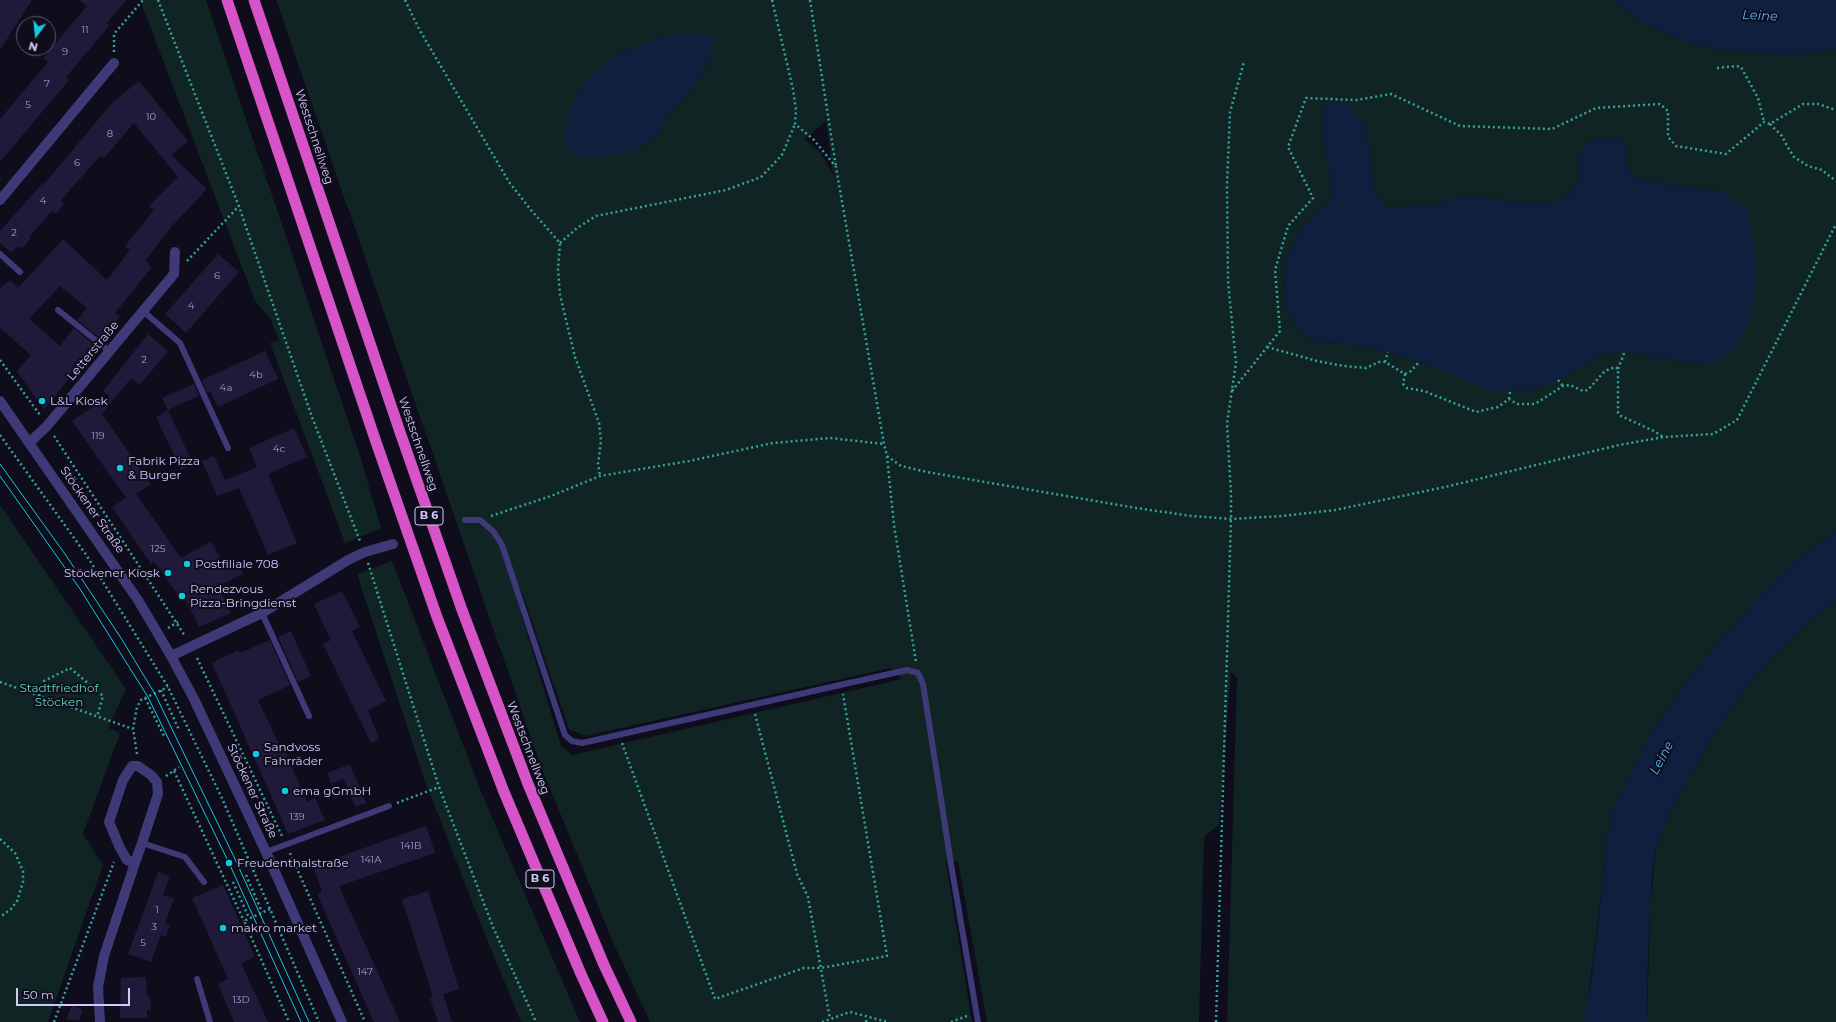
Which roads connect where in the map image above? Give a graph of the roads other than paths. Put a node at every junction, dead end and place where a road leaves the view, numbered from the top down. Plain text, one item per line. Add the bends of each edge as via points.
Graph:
1 (227, 0) edge
2 (254, 0) edge
3 (114, 63) road end
4 (0, 200) edge
5 (175, 252) dead end
6 (0, 254) edge
7 (20, 272) dead end
8 (58, 310) dead end
9 (143, 311) junction
10 (109, 352) junction
11 (0, 401) edge
12 (29, 443) junction
13 (228, 448) dead end
14 (466, 520) dead end
15 (393, 544) dead end
16 (262, 613) junction
17 (171, 656) junction
18 (309, 716) dead end
19 (389, 806) road end
20 (142, 844) junction
21 (266, 852) junction
22 (135, 863) junction
23 (204, 882) dead end
24 (198, 979) dead end
25 (100, 1022) edge
26 (210, 1022) edge
27 (342, 1022) edge
28 (603, 1022) edge
29 (631, 1022) edge
30 (978, 1022) edge

1 - 28 highway, B 6 via 448,646 507,800 580,974
2 - 29 highway, Westschnellweg / B 6 via 462,610 528,784 604,965
3 - 4 street
5 - 9 street, Letterstraße via 174,274
6 - 7 lane
8 - 10 lane
9 - 10 street, Letterstraße
9 - 13 lane via 180,343
10 - 12 street, Letterstraße via 47,426
11 - 12 street, Stöckener Straße
12 - 17 street, Stöckener Straße via 138,600
14 - 30 lane via 480,520 493,531 502,545 565,735 572,741 582,743 620,735 907,670 918,673 923,684
15 - 16 street via 348,560
16 - 17 street
16 - 18 lane
17 - 21 street, Stöckener Straße
19 - 21 lane, Stöckener Straße
20 - 22 street
20 - 22 street via 158,794 157,782 138,766 132,766 122,780 109,822 127,860
20 - 23 lane via 185,857
21 - 27 street, Stöckener Straße
22 - 25 street via 104,956 98,987
24 - 26 lane

